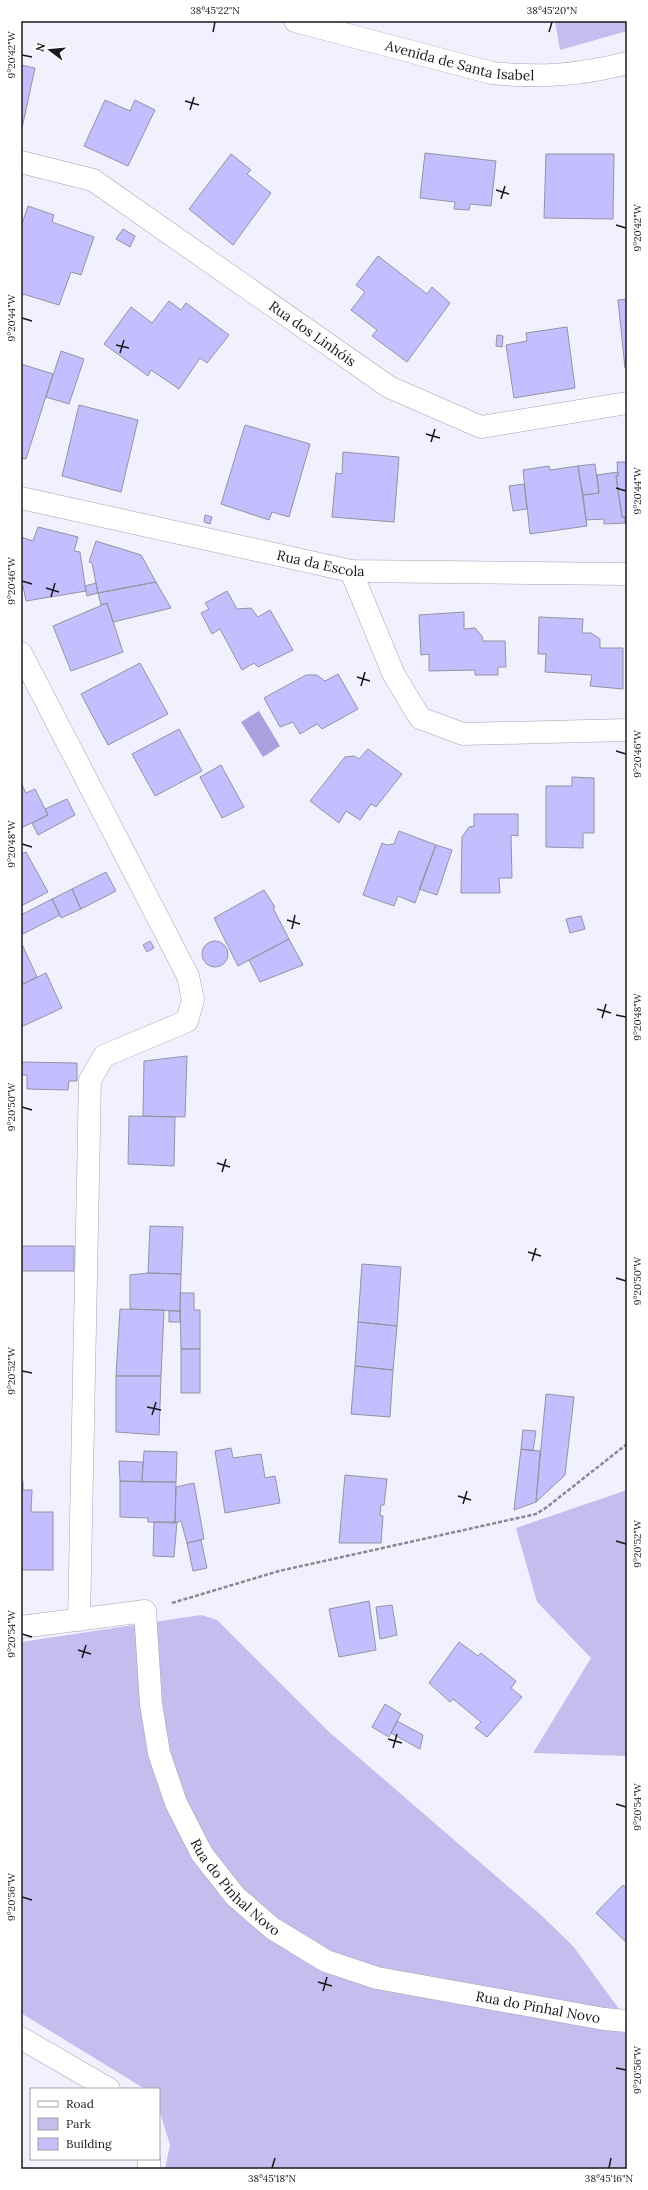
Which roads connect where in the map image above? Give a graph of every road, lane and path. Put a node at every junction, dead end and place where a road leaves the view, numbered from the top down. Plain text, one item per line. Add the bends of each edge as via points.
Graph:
1 (294, 21) edge
2 (627, 63) edge
3 (21, 162) edge
4 (627, 402) edge
5 (21, 498) edge
6 (351, 572) junction
7 (627, 574) edge
8 (21, 654) edge
9 (627, 730) edge
10 (627, 1444) edge
11 (145, 1611) junction
12 (79, 1620) junction
13 (21, 1628) edge
14 (627, 2021) edge
15 (21, 2038) edge
16 (107, 2088) edge

1 - 2 street, Avenida de Santa Isabel via 492,73 525,77 582,74
3 - 4 street, Rua dos Linhóis via 93,180 389,387 481,427
5 - 6 street, Rua da Escola
6 - 7 street, Rua da Escola
6 - 9 street via 394,675 420,718 464,734
8 - 12 street via 188,976 193,1000 187,1021 104,1056 90,1080
10 - 11 path via 536,1514 279,1571
11 - 12 street
11 - 14 street, Rua do Pinhal Novo via 152,1711 159,1753 176,1803 207,1860 235,1896 272,1928 326,1961 377,1978
12 - 13 street
15 - 16 street

